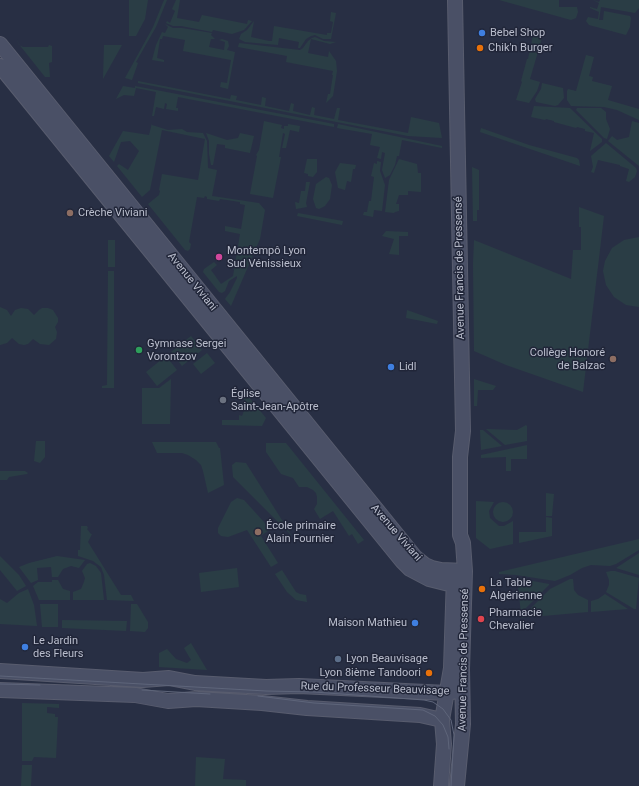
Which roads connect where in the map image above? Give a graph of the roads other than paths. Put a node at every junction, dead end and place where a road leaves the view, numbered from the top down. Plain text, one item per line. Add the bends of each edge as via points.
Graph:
1 (455, 0) edge
2 (0, 44) edge
3 (0, 66) edge
4 (460, 571) junction
5 (453, 585) junction
6 (0, 671) edge
7 (0, 690) edge
8 (462, 690) junction
9 (447, 693) junction
10 (442, 720) junction
11 (441, 786) edge
12 (457, 786) edge

1 - 4 street, Avenue Francis de Pressensé via 463,431 460,457 460,535 455,543
2 - 4 street, Avenue Viviani via 415,558 432,568
3 - 5 street, Avenue Viviani via 402,562 429,579
4 - 5 street, Avenue Francis de Pressensé
4 - 8 street, Avenue Francis de Pressensé
5 - 9 street, Avenue Francis de Pressensé via 451,668
6 - 9 street, Rue du Professeur Beauvisage via 144,680 169,678 195,683 266,687 299,686
7 - 10 street, Rue du Professeur Beauvisage via 136,695 168,701 196,699 262,703 423,715
8 - 9 street, Rue du Professeur Beauvisage
8 - 10 street, Rue du Professeur Beauvisage
8 - 12 street, Avenue Francis de Pressensé via 462,744
9 - 10 street, Avenue Francis de Pressensé
10 - 11 street, Avenue Francis de Pressensé via 444,744

